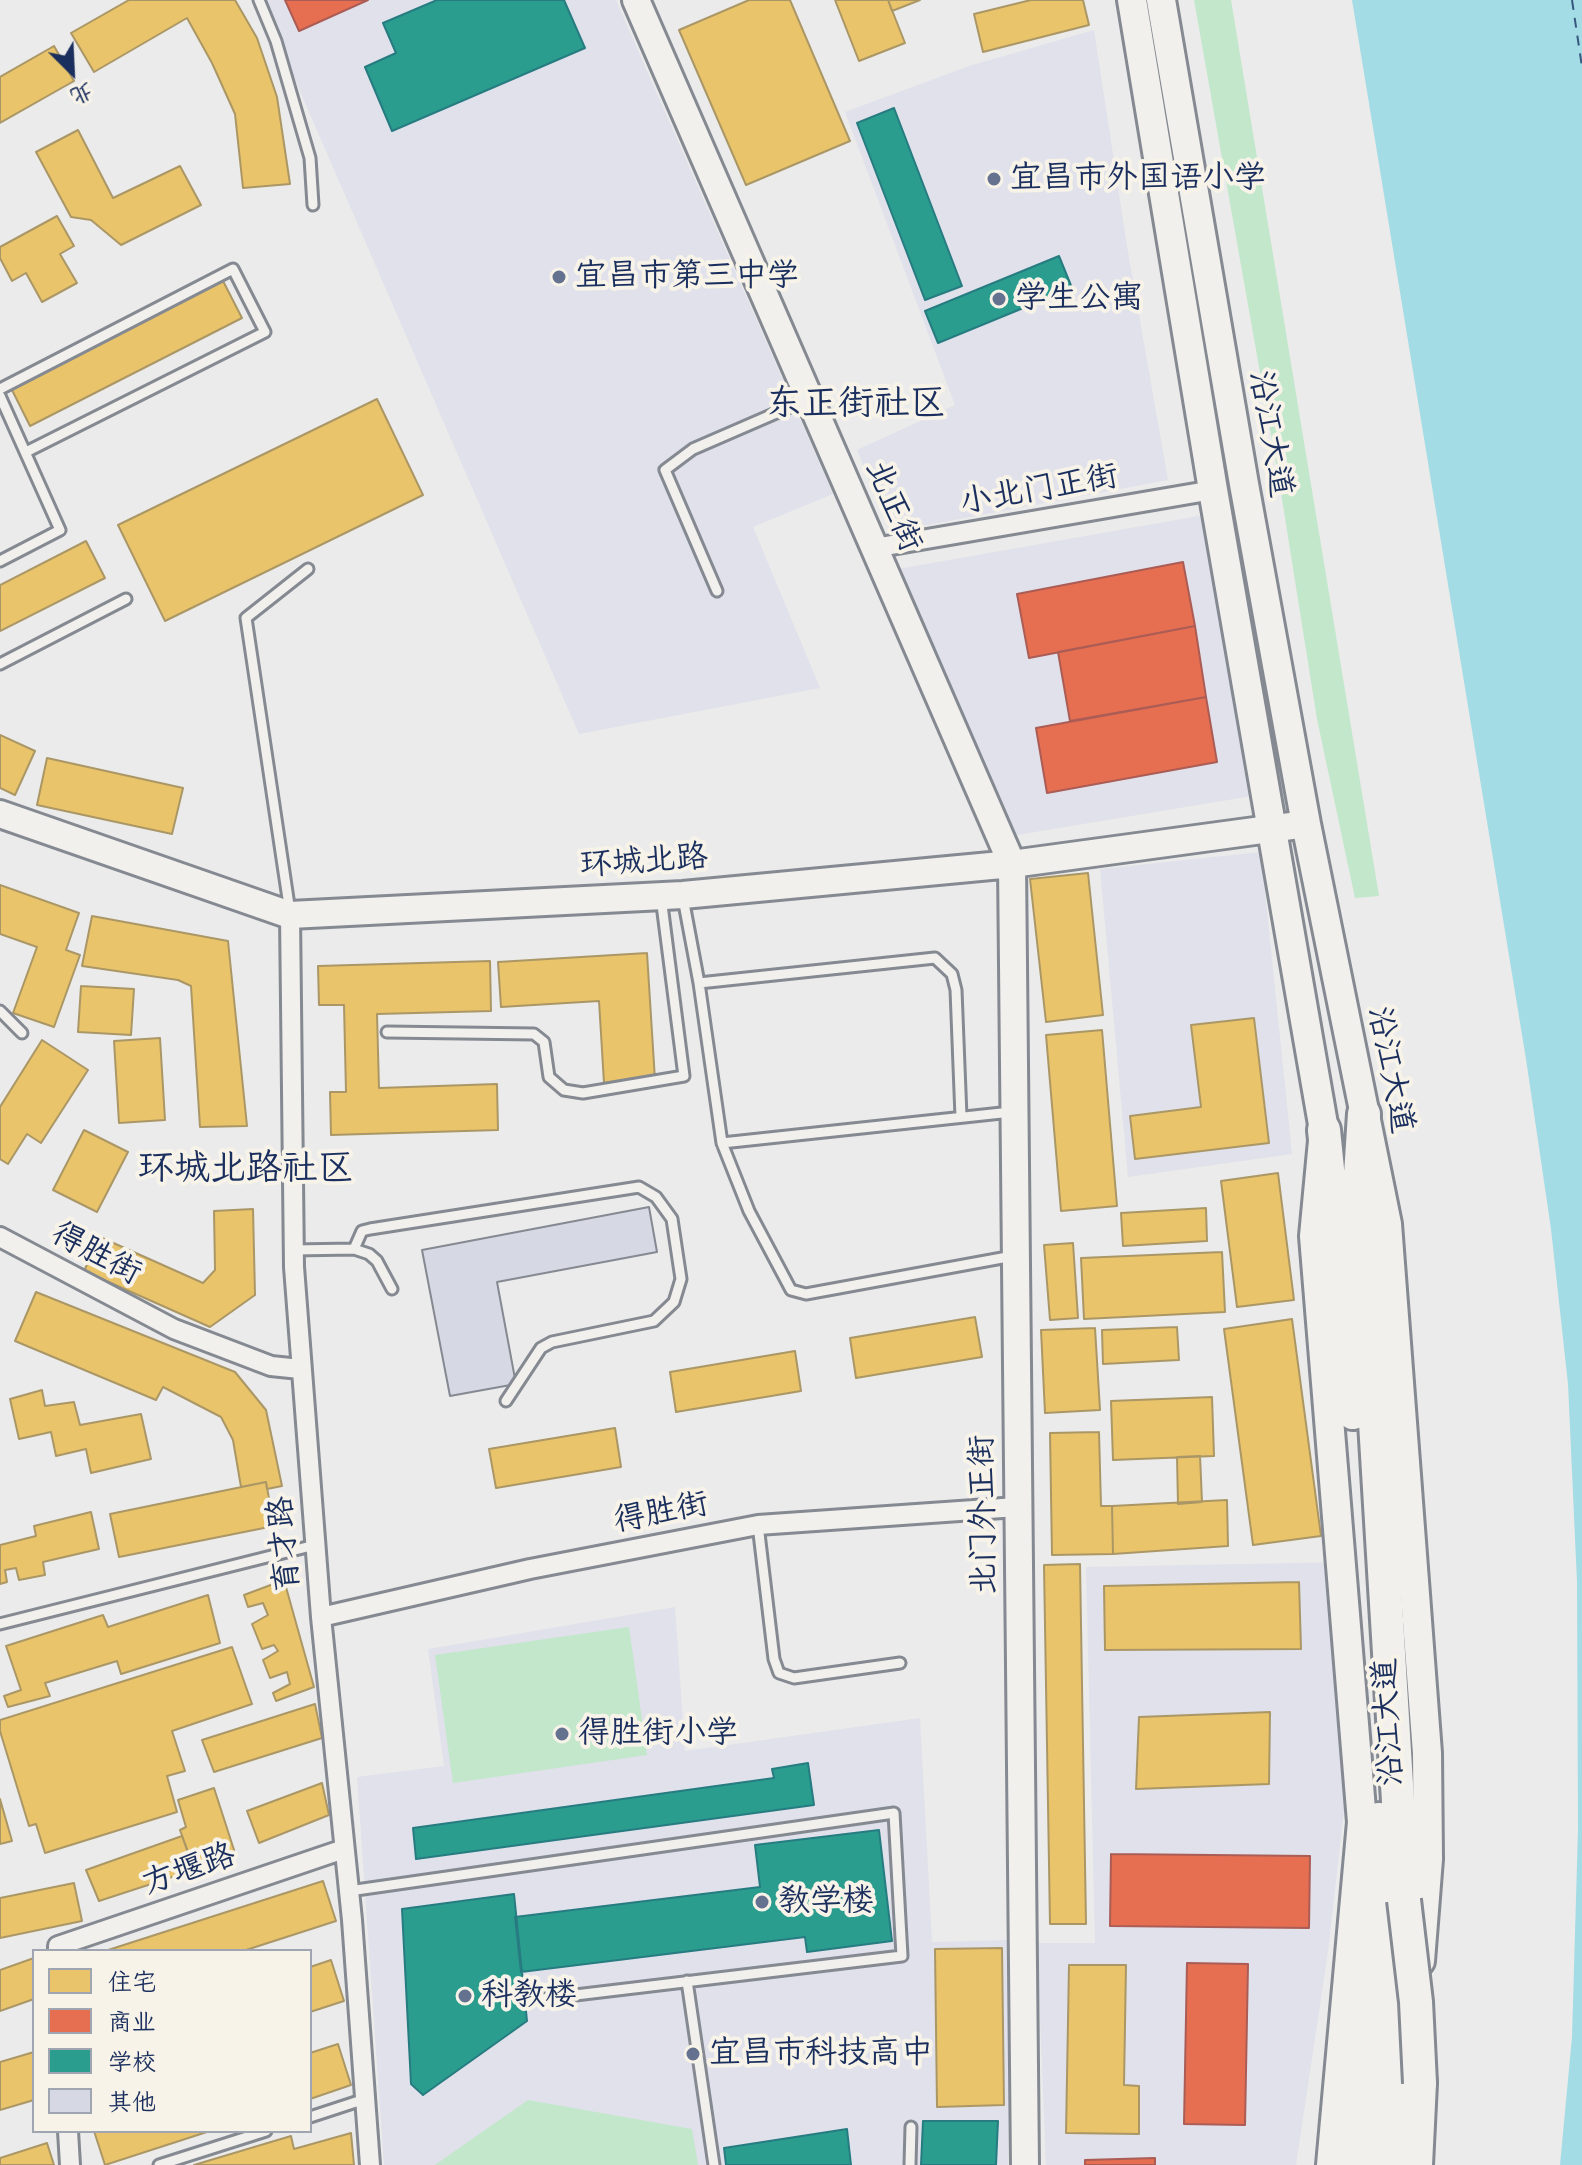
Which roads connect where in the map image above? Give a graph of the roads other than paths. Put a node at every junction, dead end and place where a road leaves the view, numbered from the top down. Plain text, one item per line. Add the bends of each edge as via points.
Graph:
1 (259, 0) edge
2 (636, 0) edge
3 (1132, 0) edge
4 (1161, 0) edge
5 (313, 205) dead end
6 (0, 389) edge
7 (0, 396) edge
8 (809, 398) junction
9 (26, 452) junction
10 (1213, 490) junction
11 (874, 548) junction
12 (0, 561) edge
13 (308, 569) dead end
14 (717, 591) dead end
15 (126, 599) dead end
16 (0, 664) edge
17 (0, 814) edge
18 (1306, 824) junction
19 (1272, 830) junction
20 (1012, 864) junction
21 (672, 895) junction
22 (290, 915) junction
23 (699, 983) junction
24 (0, 1011) edge
25 (387, 1032) dead end
26 (22, 1033) dead end
27 (1014, 1111) junction
28 (1364, 1114) junction
29 (961, 1117) junction
30 (1324, 1130) junction
31 (722, 1143) junction
32 (0, 1237) edge
33 (354, 1249) junction
34 (293, 1250) junction
35 (1015, 1256) junction
36 (392, 1289) dead end
37 (300, 1369) junction
38 (506, 1401) dead end
39 (1017, 1507) junction
40 (758, 1525) junction
41 (315, 1545) junction
42 (321, 1617) junction
43 (0, 1624) edge
44 (900, 1663) dead end
45 (344, 1849) junction
46 (349, 1891) junction
47 (1391, 1899) junction
48 (58, 1949) edge
49 (687, 1981) junction
50 (542, 1999) dead end
51 (365, 2099) junction
52 (312, 2116) edge
53 (911, 2127) dead end
54 (68, 2133) edge
55 (260, 2133) edge
56 (70, 2165) edge
57 (159, 2165) edge
58 (370, 2165) edge
59 (714, 2165) edge
60 (910, 2165) edge
61 (1025, 2165) edge
62 (1331, 2165) edge
63 (1341, 2165) edge
64 (1360, 2165) edge
65 (1384, 2165) edge
66 (1403, 2165) edge
67 (1416, 2165) edge

1 - 5 lane via 310,158
2 - 8 street, 北正街
3 - 10 main road, 沿江大道
4 - 18 main road, 沿江大道
6 - 9 lane via 233,269 265,332
7 - 9 lane
8 - 11 street, 北正街
8 - 14 lane via 693,449 665,470
9 - 12 lane via 60,530
10 - 11 street, 小北门正街
10 - 19 main road, 沿江大道
11 - 20 street, 北正街
13 - 22 lane via 246,618
15 - 16 lane
17 - 22 street, 环城北路
18 - 19 street, 环城北路
18 - 28 main road, 沿江大道
19 - 20 street, 环城北路
19 - 30 main road, 沿江大道
20 - 21 street, 环城北路
20 - 27 street, 北门外正街
21 - 22 street, 环城北路
21 - 23 lane
21 - 25 lane via 684,1076 583,1093 564,1090 549,1077 544,1042 534,1034
22 - 34 street, 育才路
23 - 29 lane via 935,958 952,974 956,990
23 - 31 lane
24 - 26 lane
27 - 29 lane
27 - 35 street, 北门外正街
28 - 47 highway via 1360,1175
28 - 66 main road, 沿江大道 via 1387,1224 1427,1753 1428,1859
29 - 31 lane
30 - 47 highway via 1358,1455
30 - 62 main road, 沿江大道 via 1314,1236 1362,1822
31 - 35 lane via 749,1211 791,1290 806,1294
32 - 37 street, 得胜街 via 174,1329 271,1366
33 - 34 lane
33 - 36 lane via 377,1261
33 - 38 lane via 362,1231 370,1229 639,1187 656,1197 672,1219 681,1279 674,1302 654,1321 541,1348
34 - 37 street, 育才路
35 - 39 street, 北门外正街
37 - 41 street, 育才路
39 - 40 street, 得胜街
39 - 61 street, 北门外正街
40 - 42 street, 得胜街
40 - 44 lane via 779,1673 794,1678
41 - 42 street, 育才路
41 - 43 lane
42 - 45 street, 育才路
45 - 46 street, 育才路
45 - 48 street, 方堰路
46 - 49 lane via 894,1813 902,1956
46 - 51 street, 育才路
47 - 63 highway via 1360,1964
47 - 64 highway
47 - 65 highway, bridge
47 - 67 highway, bridge via 1416,2002
49 - 50 lane
49 - 59 lane
51 - 52 lane
51 - 58 street, 育才路
53 - 60 lane
54 - 56 street
55 - 57 lane

